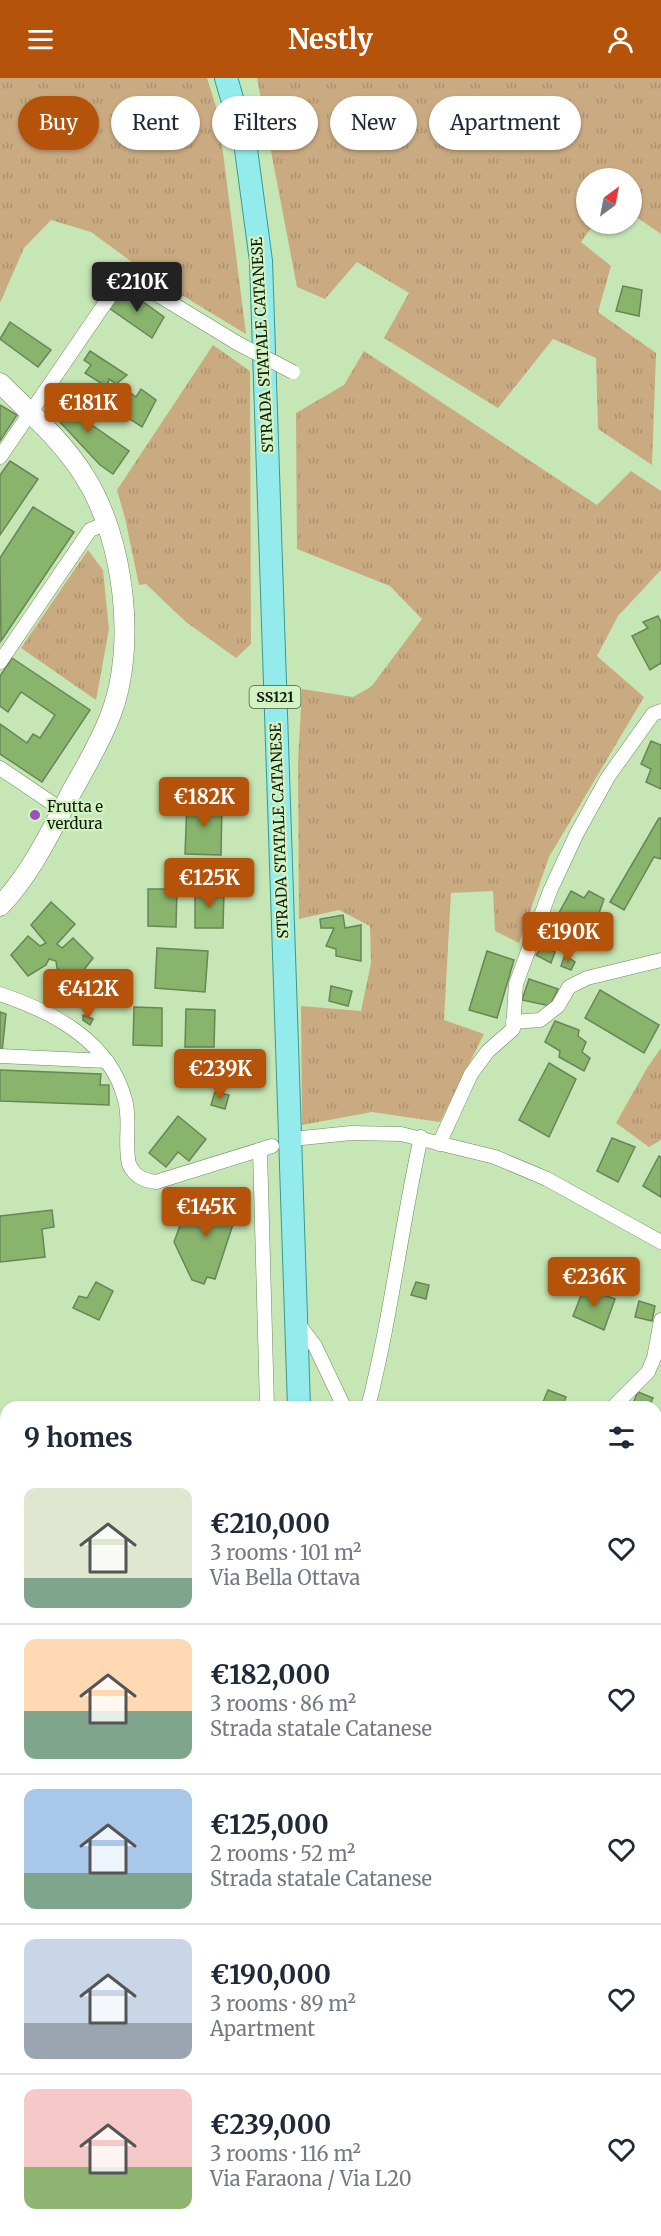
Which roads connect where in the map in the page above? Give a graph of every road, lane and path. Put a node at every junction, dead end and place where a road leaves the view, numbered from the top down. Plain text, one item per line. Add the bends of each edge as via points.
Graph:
1 (226, 78) edge
2 (293, 372) dead end
3 (0, 383) edge
4 (30, 413) junction
5 (0, 457) edge
6 (107, 523) junction
7 (0, 662) edge
8 (661, 711) edge
9 (0, 768) edge
10 (62, 810) junction
11 (0, 906) edge
12 (661, 960) edge
13 (0, 994) edge
14 (513, 1022) junction
15 (0, 1056) edge
16 (106, 1061) junction
17 (421, 1137) junction
18 (302, 1138) dead end
19 (439, 1144) junction
20 (661, 1242) edge
21 (296, 1320) junction
22 (661, 1320) edge
23 (267, 1401) edge
24 (299, 1401) edge
25 (341, 1401) edge
26 (369, 1401) edge
27 (620, 1401) edge

1 - 21 main road, STRADA STATALE CATANESE / SS121 via 245,142 261,261
2 - 4 street, bridge via 132,279 121,280
3 - 4 street
4 - 5 street
4 - 6 street via 86,478
6 - 7 street via 90,530
6 - 10 street via 120,576 124,667 112,713
8 - 14 street via 653,714 608,777 577,833 542,910 516,984
9 - 10 street
10 - 11 street via 27,872
12 - 14 street via 587,978 569,987 558,1006 540,1020
13 - 16 street via 63,1020
14 - 19 street via 513,1029 488,1051 471,1074
15 - 16 street
16 - 23 street via 125,1100 129,1164 143,1180 156,1182 266,1148
17 - 18 street via 351,1133
17 - 19 street
17 - 26 street
19 - 20 street via 495,1157 547,1179
21 - 24 main road, STRADA STATALE CATANESE / SS121
21 - 25 street via 315,1346
22 - 27 street via 648,1372

